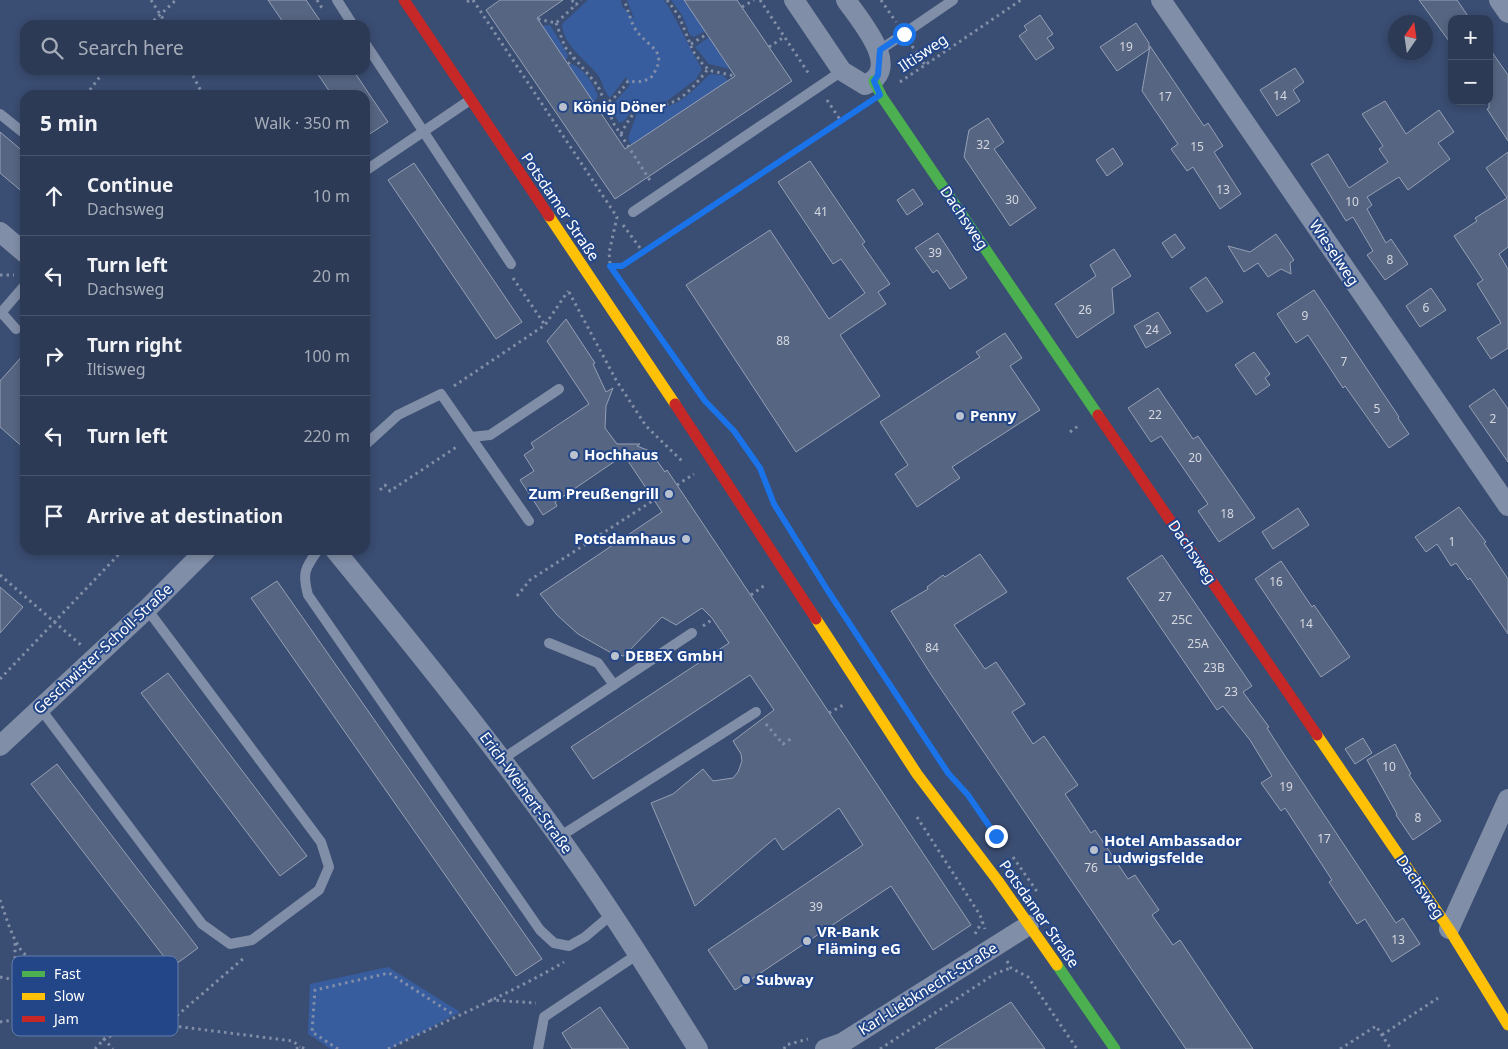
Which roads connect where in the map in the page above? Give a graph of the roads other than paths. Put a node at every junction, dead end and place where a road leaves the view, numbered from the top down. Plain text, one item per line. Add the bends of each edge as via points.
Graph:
1 (337, 0) edge
2 (404, 0) edge
3 (794, 0) edge
4 (846, 0) edge
5 (953, 0) edge
6 (1161, 0) edge
7 (1499, 0) edge
8 (1508, 13) edge
9 (350, 20) edge
10 (880, 50) junction
11 (370, 51) edge
12 (842, 71) junction
13 (877, 88) junction
14 (470, 100) junction
15 (0, 114) edge
16 (20, 130) edge
17 (423, 131) junction
18 (370, 168) edge
19 (633, 212) dead end
20 (0, 232) edge
21 (20, 249) edge
22 (511, 264) dead end
23 (20, 291) edge
24 (1, 313) edge
25 (16, 328) dead end
26 (560, 389) dead end
27 (471, 437) junction
28 (370, 440) edge
29 (1508, 506) edge
30 (529, 521) dead end
31 (201, 555) edge
32 (314, 555) edge
33 (339, 555) edge
34 (147, 609) junction
35 (692, 633) dead end
36 (549, 643) dead end
37 (614, 684) junction
38 (40, 708) junction
39 (756, 712) road end
40 (0, 746) edge
41 (501, 760) junction
42 (1508, 799) edge
43 (559, 837) junction
44 (611, 915) junction
45 (1029, 925) junction
46 (1449, 930) junction
47 (638, 954) junction
48 (1508, 1025) edge
49 (538, 1049) edge
50 (698, 1049) edge
51 (825, 1049) edge
52 (1115, 1049) edge

1 - 9 lane
2 - 14 main road, Potsdamer Straße via 414,8
3 - 12 street
4 - 10 street
5 - 10 lane
6 - 29 street, Wieselweg
7 - 8 street
10 - 13 street
11 - 17 lane
12 - 13 street via 864,85
12 - 19 lane
13 - 46 main road, Dachsweg
14 - 17 lane
14 - 45 main road, Potsdamer Straße via 713,460 917,774
15 - 16 lane
17 - 18 lane
17 - 22 lane
20 - 21 street
23 - 24 lane
24 - 25 lane
26 - 27 lane via 490,435
27 - 28 lane via 441,394 398,415
27 - 30 lane
31 - 34 street, Geschwister-Scholl-Straße
32 - 44 lane via 303,578 308,595 540,930 554,943 569,946
33 - 41 street, Erich-Weinert-Straße via 425,659
34 - 38 street, Geschwister-Scholl-Straße
34 - 38 lane via 321,842 329,867 319,890 252,940 230,944 202,924
35 - 37 lane
36 - 37 lane via 598,663
37 - 41 lane
38 - 40 street, Geschwister-Scholl-Straße
39 - 43 lane
41 - 43 street, Erich-Weinert-Straße
42 - 46 street
43 - 44 street, Erich-Weinert-Straße
44 - 47 street, Erich-Weinert-Straße
45 - 51 street, Karl-Liebknecht-Straße via 842,1043
45 - 52 main road, Potsdamer Straße
46 - 48 main road, Dachsweg
47 - 49 lane via 544,1017
47 - 50 street, Erich-Weinert-Straße

